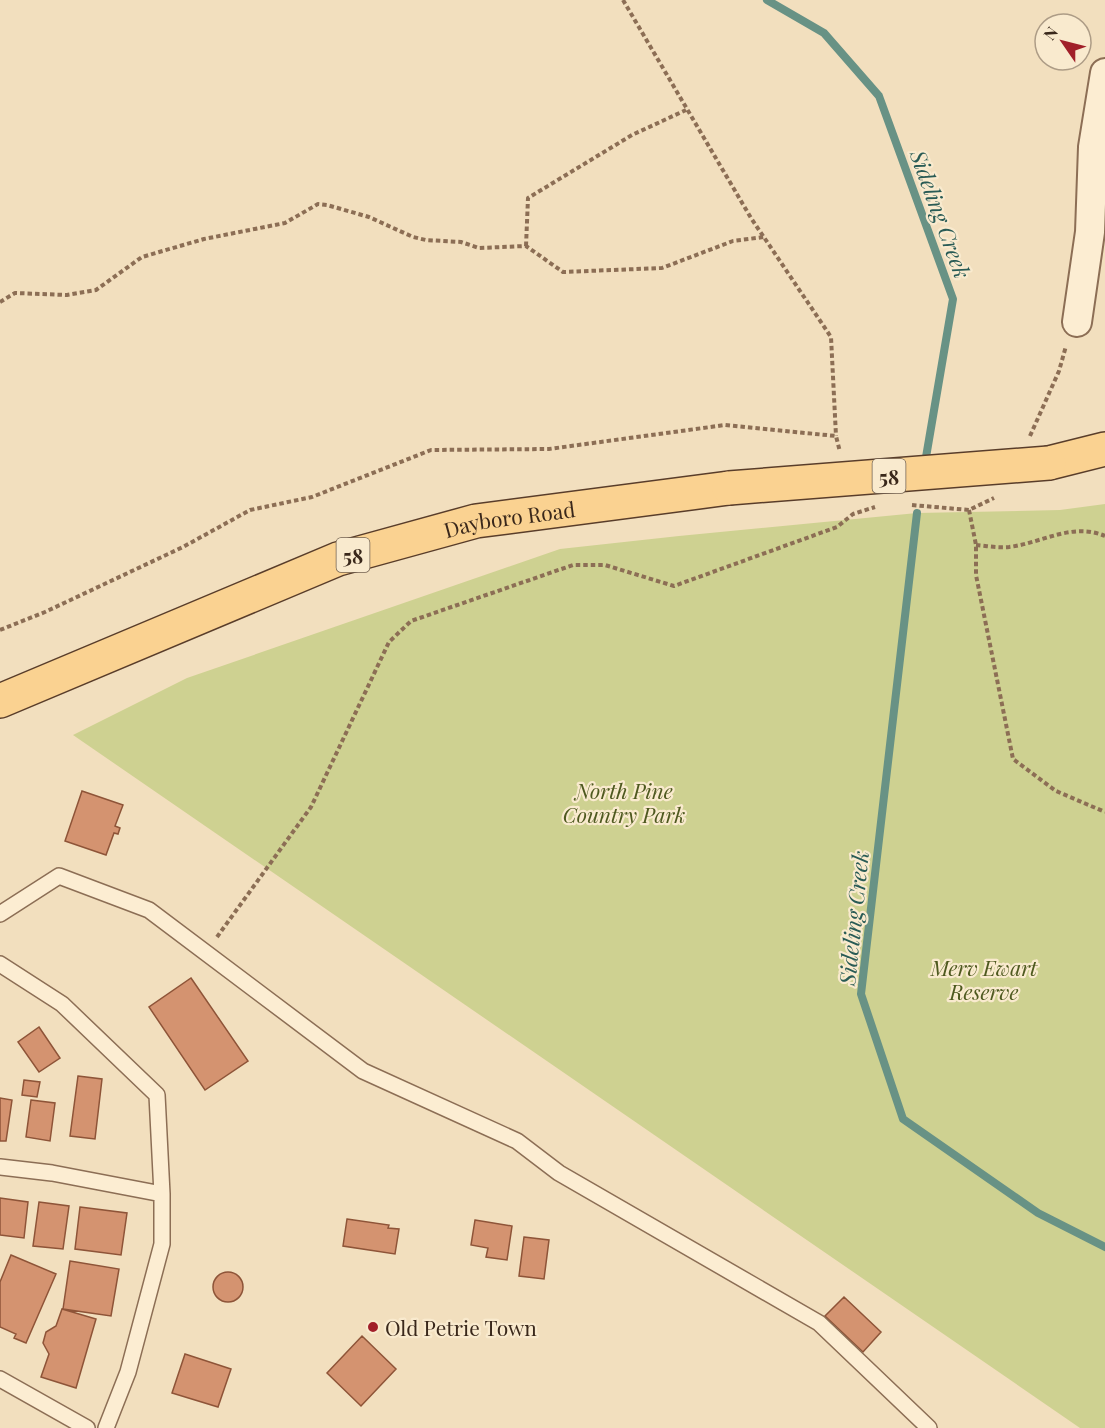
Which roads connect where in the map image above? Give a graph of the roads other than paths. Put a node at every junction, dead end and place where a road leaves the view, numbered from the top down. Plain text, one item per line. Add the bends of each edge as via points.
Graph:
1 (1105, 73) edge
2 (1077, 322) dead end
3 (1105, 448) edge
4 (1049, 463) junction
5 (1105, 465) edge
6 (0, 701) edge
7 (0, 914) edge
8 (0, 964) edge
9 (0, 1167) edge
10 (162, 1194) junction
11 (0, 1379) edge
12 (87, 1428) edge
13 (106, 1428) edge
14 (928, 1428) edge

1 - 2 street via 1093,147 1090,232
3 - 4 main road, Dayboro Road / 58
4 - 5 main road, Dayboro Road / 58
4 - 6 main road, Dayboro Road / 58, bridge via 729,488 476,521 338,559
7 - 14 lane via 59,876 149,910 363,1071 517,1142 559,1173 819,1323
8 - 10 lane via 62,1004 158,1095
9 - 10 lane
10 - 13 lane via 162,1244 128,1372
11 - 12 lane

